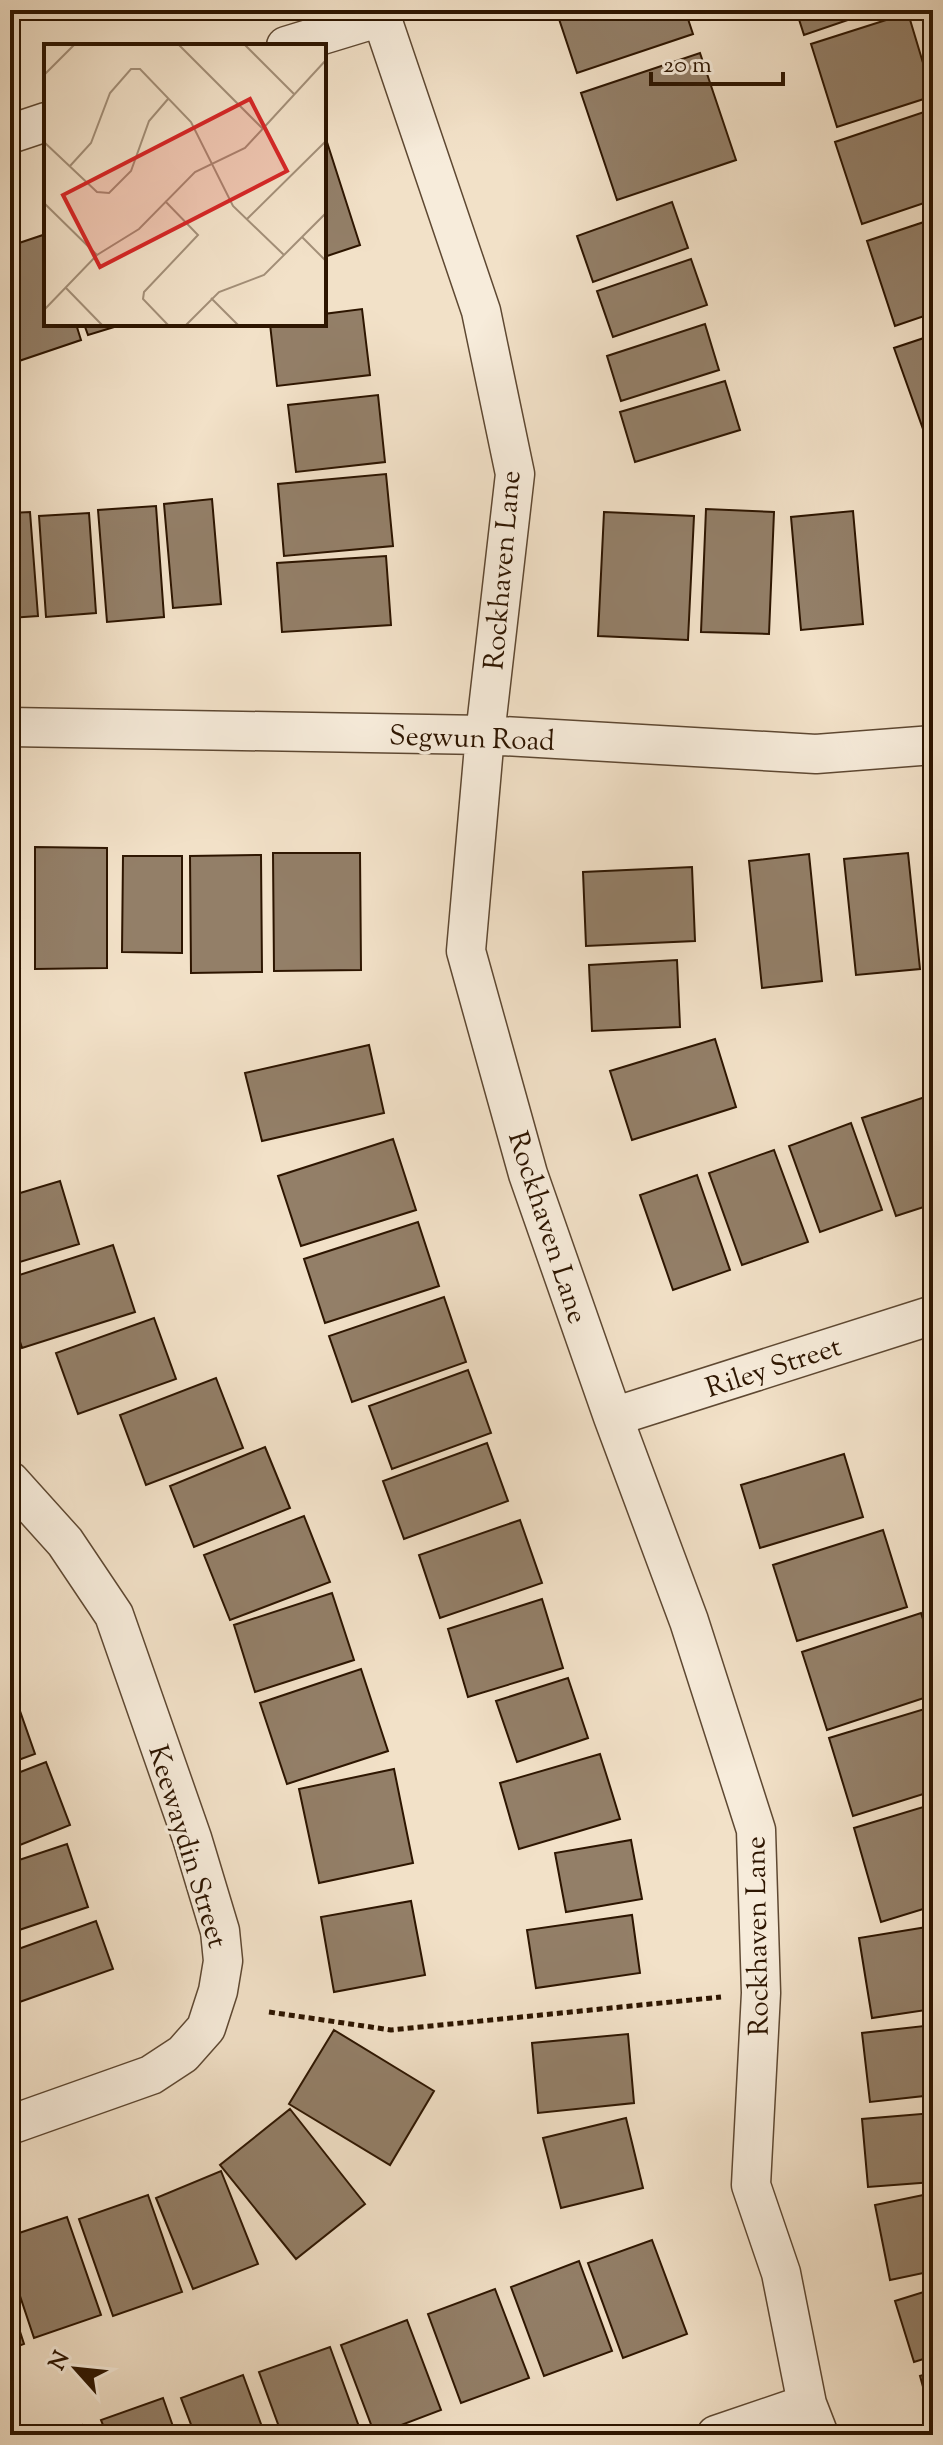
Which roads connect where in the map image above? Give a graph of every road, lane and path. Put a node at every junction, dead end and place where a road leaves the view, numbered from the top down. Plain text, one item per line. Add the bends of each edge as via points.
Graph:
1 (380, 14) edge
2 (292, 44) edge
3 (44, 123) edge
4 (10, 134) edge
5 (10, 727) edge
6 (485, 735) junction
7 (933, 745) edge
8 (933, 1315) edge
9 (613, 1417) junction
10 (10, 1481) edge
11 (761, 1993) junction
12 (269, 2012) dead end
13 (10, 2125) edge
14 (813, 2420) edge
15 (716, 2435) edge

1 - 2 street
1 - 6 street, Rockhaven Lane via 481,311 515,474
3 - 4 street
5 - 6 street, Segwun Road
6 - 7 street, Segwun Road via 816,754
6 - 9 street, Rockhaven Lane via 466,951 528,1174
8 - 9 street, Riley Street
9 - 11 street, Rockhaven Lane via 689,1621 756,1830
10 - 13 street, Keewaydin Street via 65,1542 114,1615 192,1838 220,1931 223,1961 206,2028 183,2054 151,2075
11 - 12 path via 391,2030
11 - 14 street, Rockhaven Lane via 751,2185 781,2273
14 - 15 street

